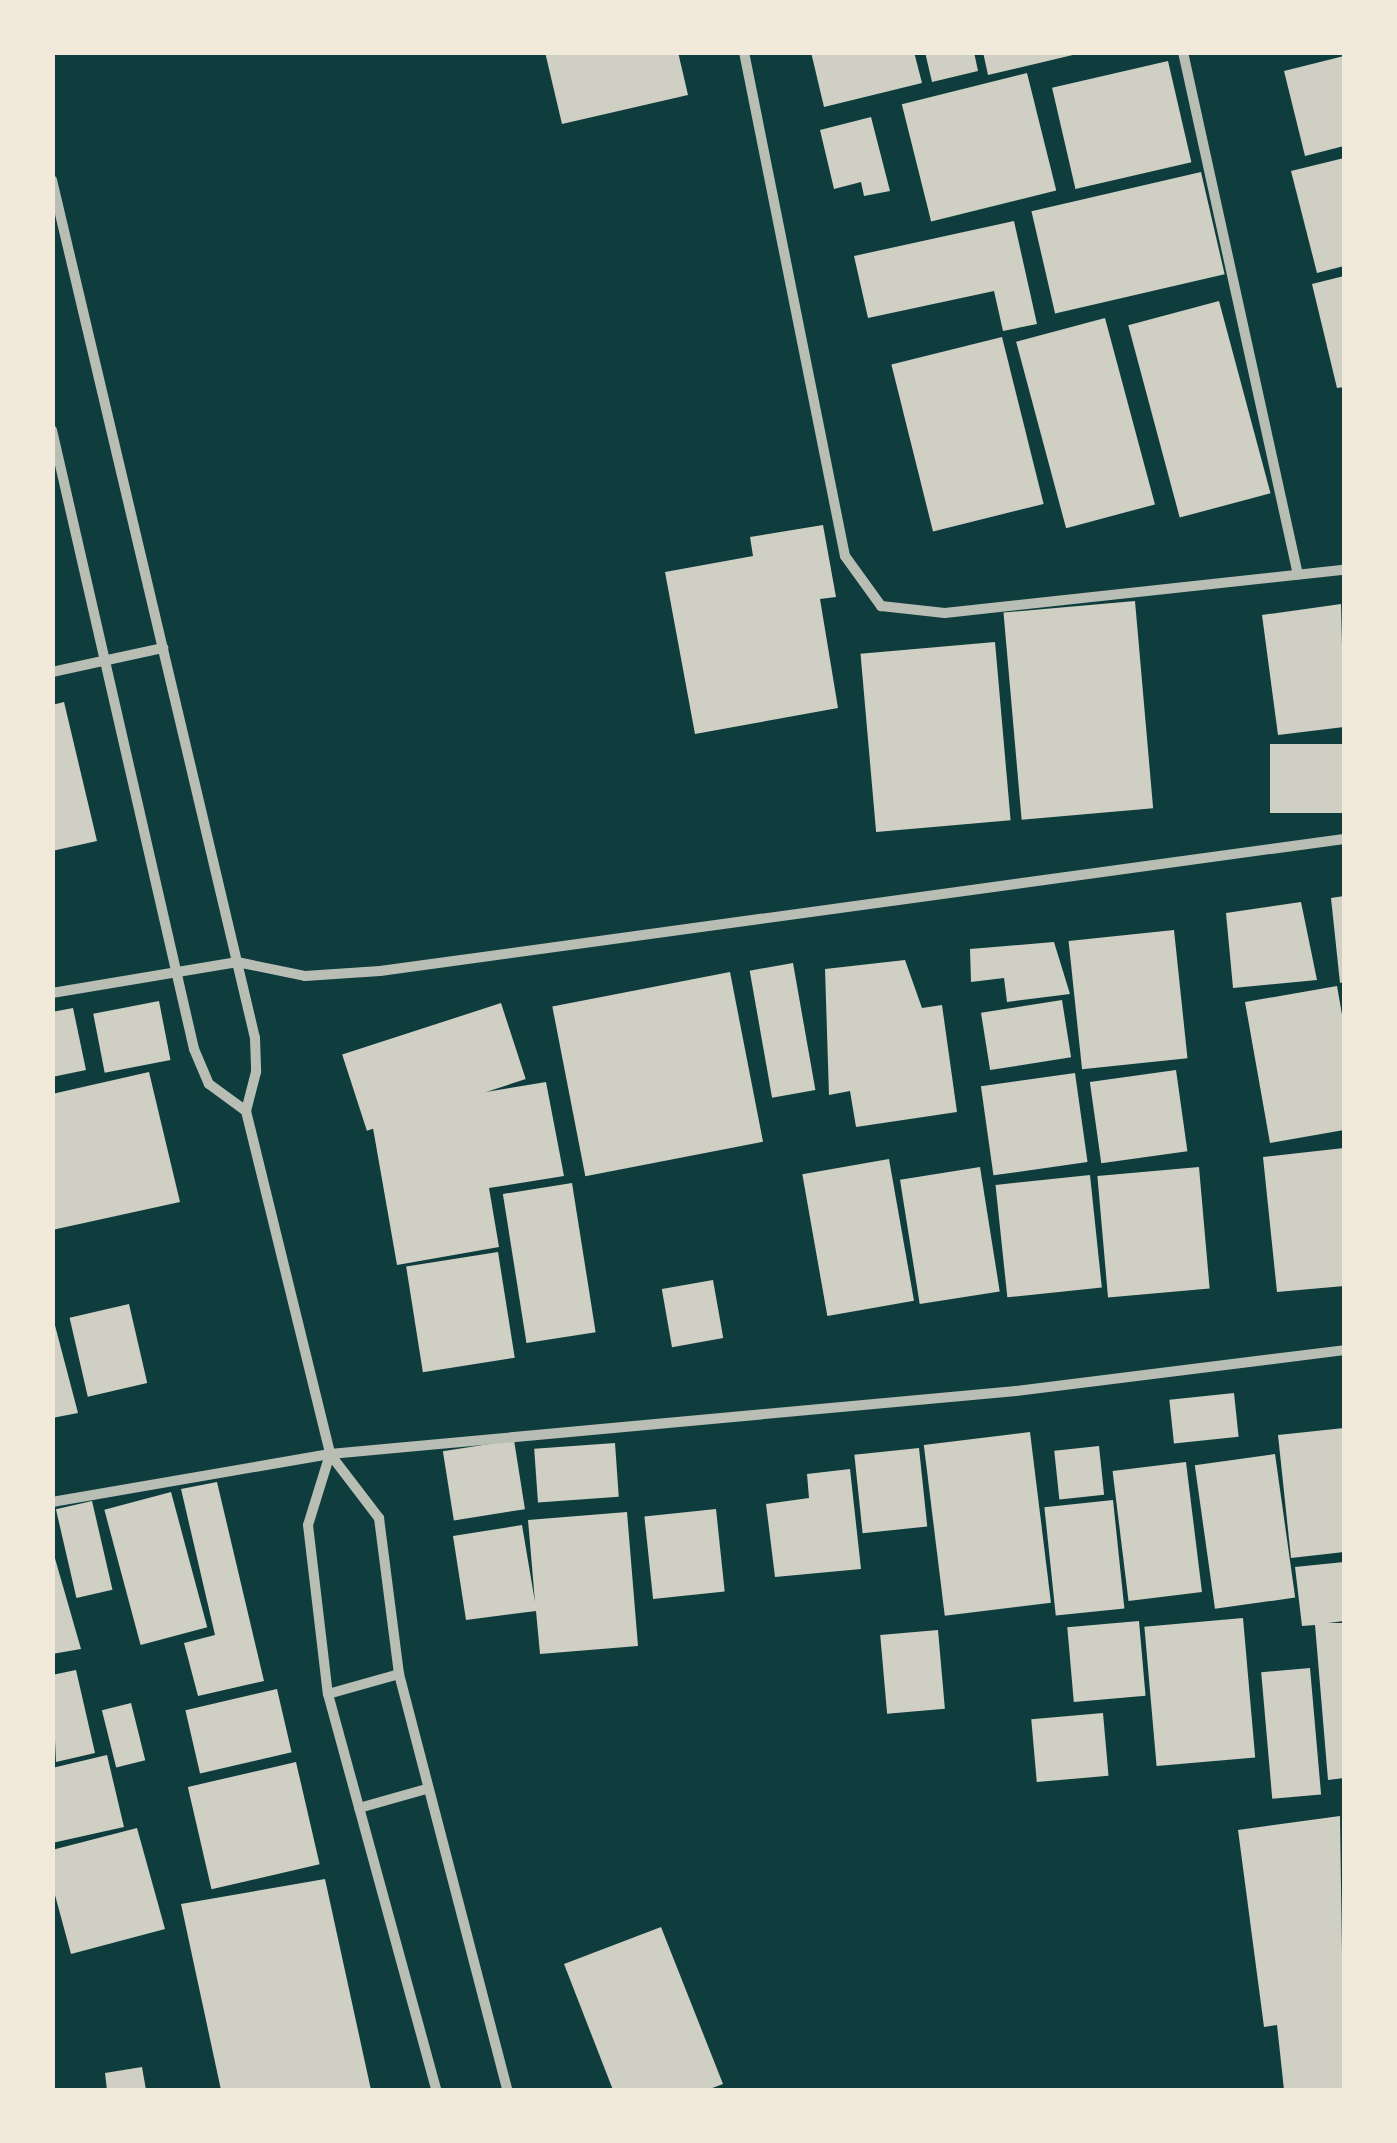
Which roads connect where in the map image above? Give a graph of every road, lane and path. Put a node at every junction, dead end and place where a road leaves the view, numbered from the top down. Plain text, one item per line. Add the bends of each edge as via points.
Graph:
1 (744, 52) edge
2 (1183, 52) edge
3 (52, 180) edge
4 (52, 430) edge
5 (1344, 570) edge
6 (1298, 574) junction
7 (163, 648) junction
8 (105, 660) junction
9 (52, 672) edge
10 (1344, 839) edge
11 (237, 962) junction
12 (176, 968) junction
13 (52, 993) edge
14 (246, 1110) junction
15 (1344, 1350) edge
16 (330, 1454) junction
17 (52, 1502) edge
18 (399, 1674) junction
19 (328, 1694) junction
20 (426, 1789) junction
21 (359, 1808) junction
22 (436, 2090) edge
23 (507, 2090) edge

1 - 6 street via 845,556 880,606 945,613
2 - 6 street
3 - 7 street
4 - 8 street
5 - 6 street
7 - 8 street
7 - 11 street
8 - 9 street
8 - 12 street
10 - 11 street via 380,971 305,976
11 - 12 street
11 - 14 street via 256,1054
12 - 13 street
12 - 14 street via 209,1084
14 - 16 street
15 - 16 street via 1016,1391
16 - 17 street
16 - 18 street via 379,1518
16 - 19 street via 308,1525
18 - 19 street
18 - 20 street
19 - 21 street
20 - 21 street
20 - 23 street
21 - 22 street

